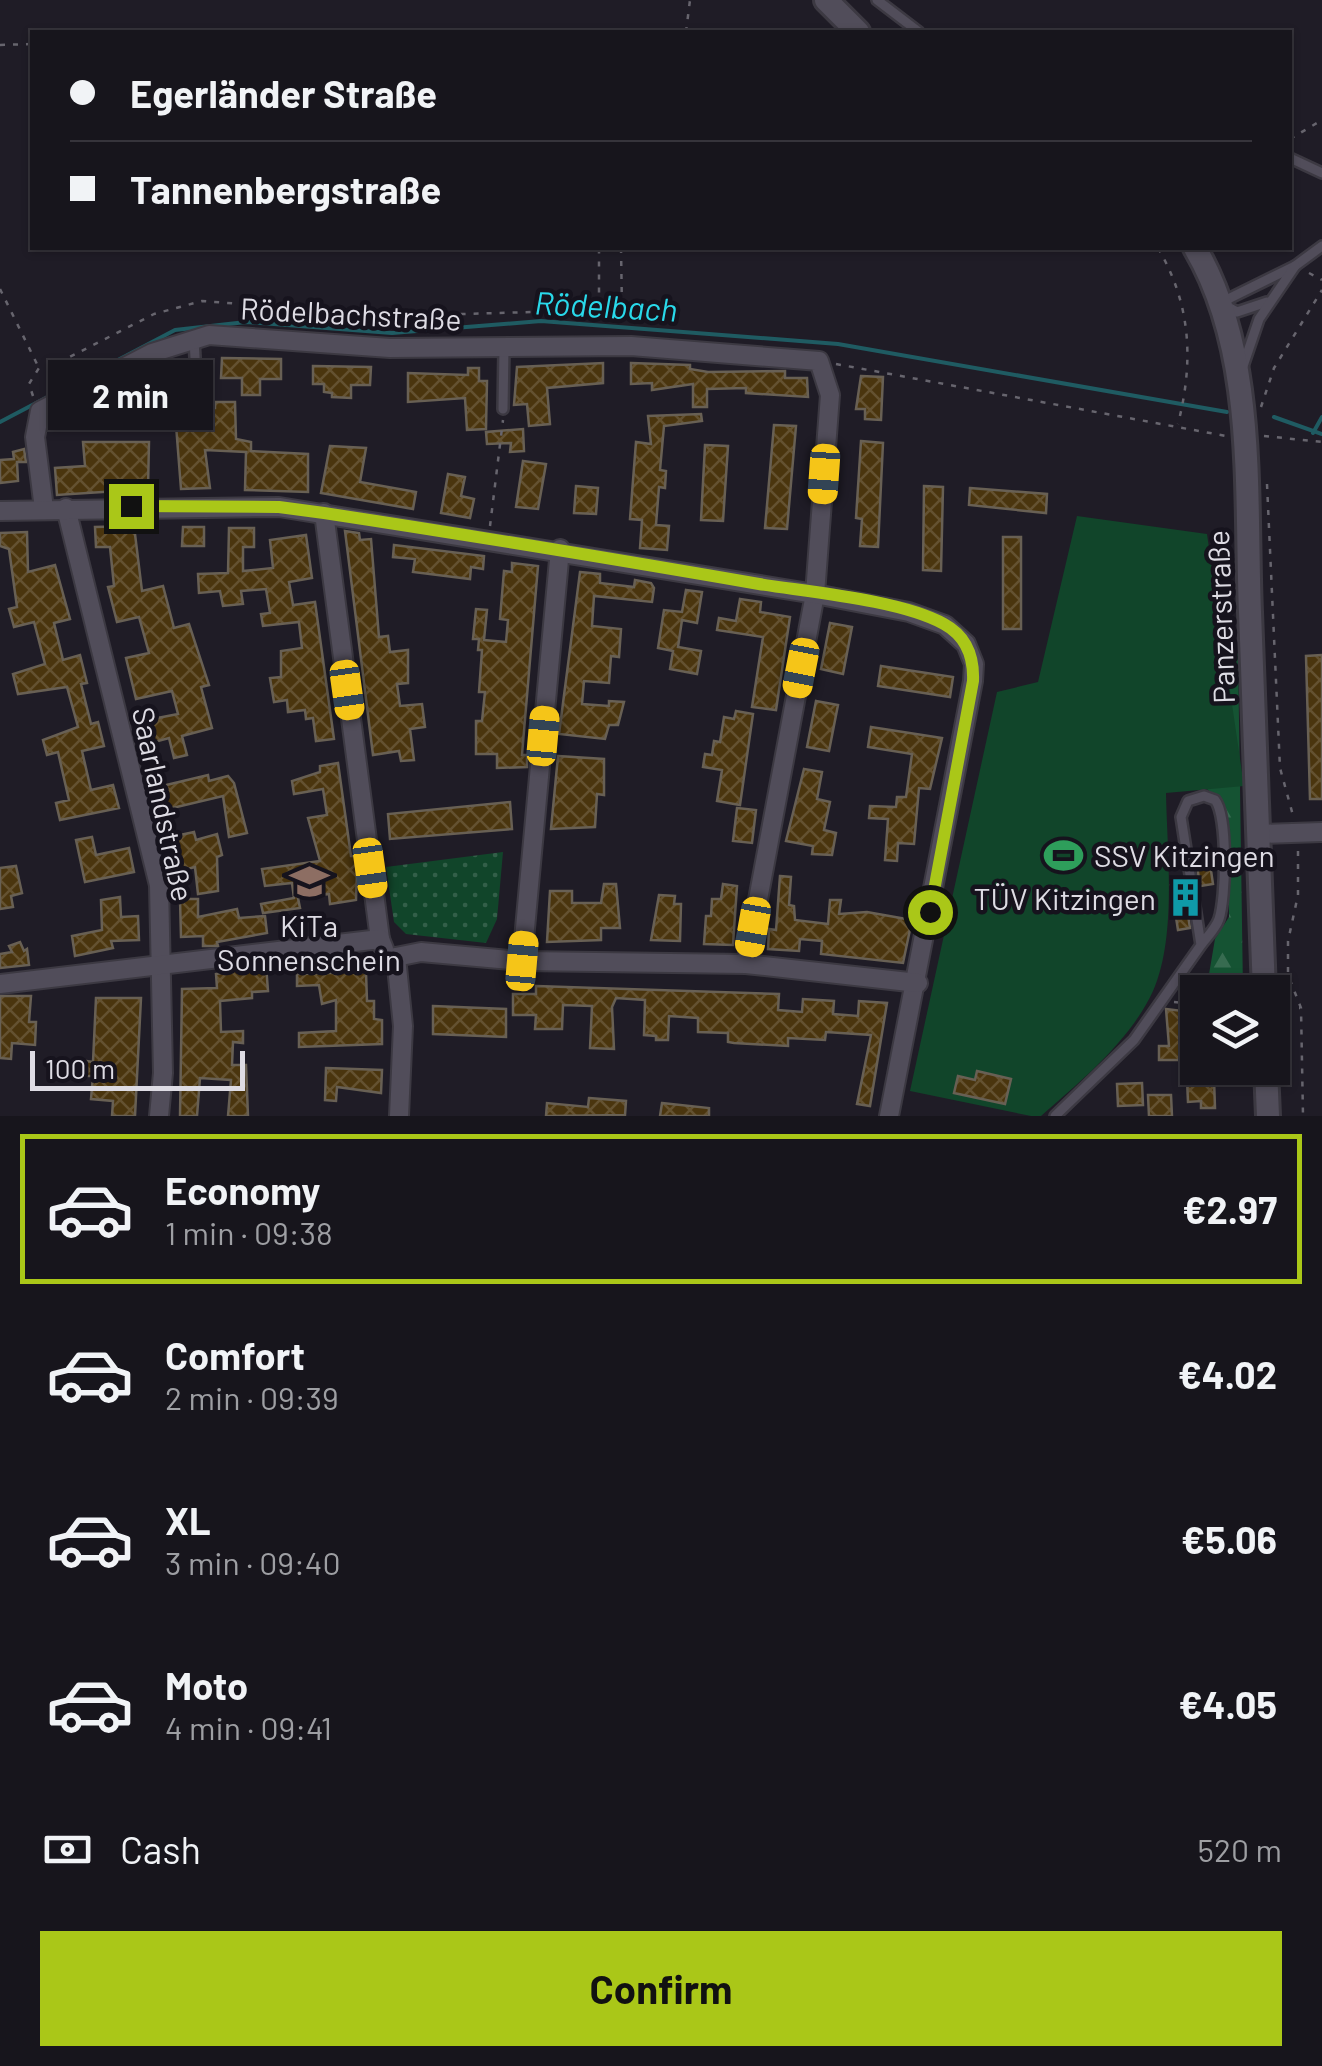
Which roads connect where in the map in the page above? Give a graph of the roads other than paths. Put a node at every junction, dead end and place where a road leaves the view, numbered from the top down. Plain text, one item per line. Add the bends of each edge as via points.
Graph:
1 (826, 0) edge
2 (877, 0) edge
3 (856, 30) edge
4 (917, 30) edge
5 (1292, 159) edge
6 (1322, 173) edge
7 (1322, 246) edge
8 (1196, 250) edge
9 (1294, 266) junction
10 (1273, 298) junction
11 (1220, 303) junction
12 (194, 338) junction
13 (504, 348) junction
14 (1238, 386) junction
15 (196, 392) dead end
16 (504, 409) road end
17 (66, 508) junction
18 (44, 509) junction
19 (0, 511) edge
20 (324, 513) junction
21 (560, 549) junction
22 (815, 594) junction
23 (1322, 832) edge
24 (1259, 834) junction
25 (380, 940) junction
26 (1200, 945) junction
27 (396, 957) junction
28 (522, 961) junction
29 (746, 964) junction
30 (162, 967) junction
31 (1263, 975) edge
32 (918, 983) junction
33 (0, 984) edge
34 (1267, 1085) edge
35 (159, 1116) edge
36 (398, 1116) edge
37 (890, 1116) edge
38 (1055, 1116) edge
39 (1268, 1116) edge

1 - 3 main road
2 - 4 lane
5 - 6 lane
7 - 9 lane
8 - 11 main road, Panzerstraße
9 - 10 lane
9 - 11 lane
10 - 11 lane via 1238,312
10 - 14 lane via 1258,319
11 - 14 main road, Panzerstraße
12 - 13 street, Rödelbachstraße
12 - 15 lane
12 - 18 street, Rödelbachstraße via 40,411 35,422
13 - 16 lane, Rödelbachstraße
13 - 22 street, Rödelbachstraße via 631,346 820,362 830,395
14 - 24 main road, Panzerstraße via 1250,437
17 - 18 street
17 - 20 street via 196,505
17 - 30 street, Saarlandstraße via 159,885
18 - 19 street
20 - 21 street
20 - 25 street
21 - 22 street
21 - 28 street
22 - 29 street
22 - 32 street via 945,624 966,644 974,664
23 - 24 street
24 - 31 main road, Panzerstraße
25 - 27 street
25 - 30 street
26 - 26 lane via 1181,817 1188,800 1204,796 1223,818 1224,895 1219,922
26 - 38 lane via 1134,1040
27 - 28 street via 420,952
27 - 36 street via 403,1026
28 - 29 street
29 - 32 street
30 - 33 street
30 - 35 street, Saarlandstraße
32 - 37 street
34 - 39 main road

